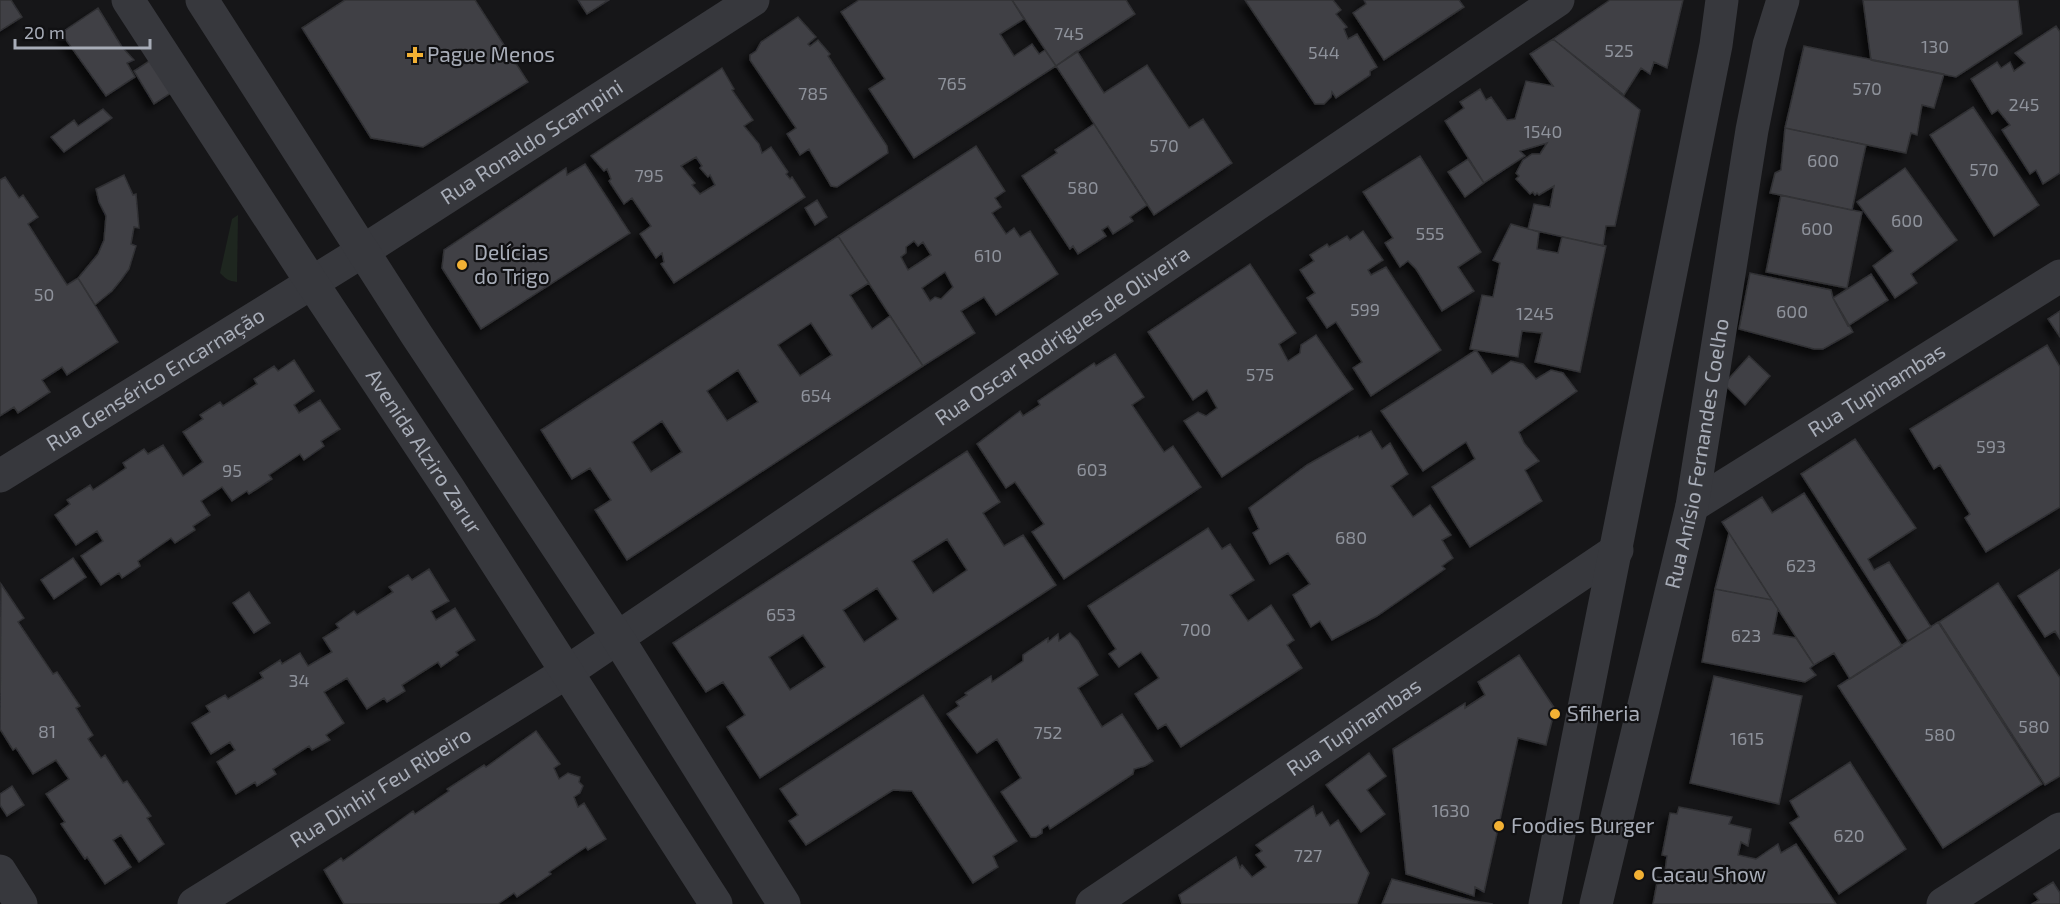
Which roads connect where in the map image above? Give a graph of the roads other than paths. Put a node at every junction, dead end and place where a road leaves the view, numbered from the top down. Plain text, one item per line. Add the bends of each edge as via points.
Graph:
1 (129, 0) edge
2 (202, 0) edge
3 (753, 0) edge
4 (1558, 0) edge
5 (1722, 0) edge
6 (1783, 0) edge
7 (363, 251) junction
8 (2060, 276) edge
9 (312, 283) junction
10 (0, 476) edge
11 (1692, 506) junction
12 (1617, 550) junction
13 (617, 637) junction
14 (567, 672) junction
15 (2060, 829) edge
16 (1556, 846) junction
17 (1607, 861) junction
18 (0, 871) edge
19 (21, 904) edge
20 (194, 904) edge
21 (716, 904) edge
22 (784, 904) edge
23 (1092, 904) edge
24 (1545, 904) edge
25 (1596, 904) edge
26 (1943, 904) edge

1 - 9 street, Avenida Alziro Zarur
2 - 7 street
3 - 7 street, Rua Ronaldo Scampini
4 - 13 street, Rua Oscar Rodrigues de Oliveira
5 - 12 street
6 - 11 street, Rua Anísio Fernandes Coelho via 1769,45 1752,130
7 - 9 street, Rua Ronaldo Scampini
7 - 13 street
8 - 11 street, Rua Tupinambas
9 - 10 street, Rua Gensérico Encarnação
9 - 14 street, Avenida Alziro Zarur
11 - 17 street, Rua Anísio Fernandes Coelho
12 - 16 street
12 - 23 street, Rua Tupinambas
13 - 14 street, Rua Oscar Rodrigues de Oliveira
13 - 22 street
14 - 20 street, Rua Dinhir Feu Ribeiro
14 - 21 street, Avenida Alziro Zarur
15 - 26 street
16 - 17 street
16 - 24 street
17 - 25 street, Rua Anísio Fernandes Coelho
18 - 19 street

